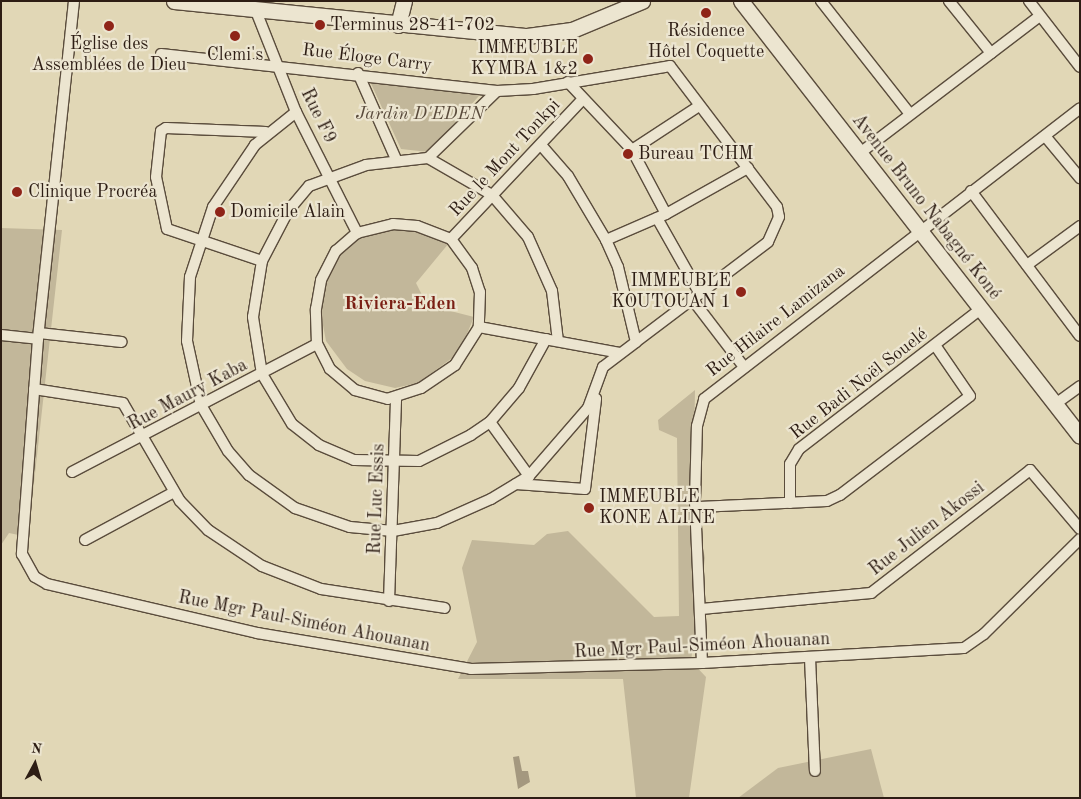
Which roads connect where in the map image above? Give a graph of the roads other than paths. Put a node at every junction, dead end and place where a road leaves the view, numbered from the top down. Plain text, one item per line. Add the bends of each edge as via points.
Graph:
1 (74, 1) edge
2 (174, 1) edge
3 (404, 1) edge
4 (642, 1) edge
5 (821, 1) edge
6 (948, 1) edge
7 (1029, 1) edge
8 (747, 3) edge
9 (256, 11) junction
10 (1040, 16) junction
11 (398, 25) junction
12 (991, 53) junction
13 (161, 54) dead end
14 (276, 64) junction
15 (1080, 67) edge
16 (358, 73) junction
17 (568, 82) junction
18 (497, 90) junction
19 (583, 99) junction
20 (700, 106) junction
21 (1080, 108) edge
22 (296, 112) junction
23 (910, 114) junction
24 (266, 132) junction
25 (1045, 136) junction
26 (542, 145) junction
27 (632, 150) junction
28 (860, 153) junction
29 (428, 158) junction
30 (396, 159) junction
31 (748, 168) junction
32 (329, 175) junction
33 (1080, 178) edge
34 (971, 191) junction
35 (492, 195) junction
36 (662, 216) junction
37 (1080, 226) edge
38 (920, 230) junction
39 (357, 233) junction
40 (200, 239) junction
41 (451, 239) junction
42 (606, 240) junction
43 (262, 261) junction
44 (1027, 265) junction
45 (696, 297) junction
46 (982, 308) junction
47 (479, 326) junction
48 (1, 335) edge
49 (38, 336) junction
50 (1080, 336) edge
51 (546, 339) junction
52 (558, 341) junction
53 (122, 342) dead end
54 (636, 342) junction
55 (317, 344) junction
56 (934, 346) junction
57 (620, 353) junction
58 (744, 367) junction
59 (262, 374) junction
60 (598, 381) junction
61 (1080, 386) edge
62 (34, 388) junction
63 (396, 399) junction
64 (201, 405) junction
65 (1054, 405) junction
66 (490, 422) junction
67 (1080, 436) edge
68 (142, 438) junction
69 (394, 464) junction
70 (72, 472) dead end
71 (528, 476) junction
72 (516, 484) junction
73 (174, 492) junction
74 (790, 504) junction
75 (699, 507) junction
76 (1080, 529) edge
77 (393, 531) junction
78 (1080, 539) edge
79 (85, 540) dead end
80 (389, 600) junction
81 (446, 608) dead end
82 (701, 609) junction
83 (810, 658) junction
84 (702, 663) junction
85 (815, 771) dead end

1 - 49 street, Rue Mgr Paul-Siméon Ahouanan
2 - 9 street
3 - 11 street
4 - 11 street via 580,28 528,36
5 - 23 street
6 - 12 street
7 - 10 street
8 - 28 street, Avenue Bruno Nabagné Koné
9 - 11 street
9 - 14 street, Rue F9
10 - 12 street
10 - 15 street
12 - 23 street
13 - 14 street, Rue Éloge Carry
14 - 16 street, Rue Éloge Carry
14 - 22 street, Rue F9
16 - 18 street, Rue Éloge Carry
16 - 30 street
17 - 18 street, Rue Éloge Carry
17 - 19 street
17 - 20 street, Rue Éloge Carry via 670,66
18 - 29 street
19 - 26 street, Rue le Mont Tonkpi
19 - 27 street
20 - 27 street
20 - 31 street
21 - 25 street, Rue Hilaire Lamizana
22 - 24 street
22 - 32 street, Rue F9
23 - 28 street
24 - 40 street via 230,178
24 - 40 street via 172,128 161,131 156,177 165,223 174,232
25 - 33 street
25 - 34 street, Rue Hilaire Lamizana
26 - 35 street, Rue le Mont Tonkpi
26 - 42 street via 568,176
27 - 36 street
28 - 38 street, Avenue Bruno Nabagné Koné
29 - 30 street
29 - 35 street
30 - 32 street
31 - 36 street
31 - 45 street via 777,207 776,231 768,242
32 - 39 street, Rue F9
32 - 43 street via 298,197
34 - 38 street, Rue Hilaire Lamizana
34 - 44 street
35 - 41 street, Rue le Mont Tonkpi
35 - 52 street via 513,215 541,263 554,299
36 - 42 street
36 - 45 street
37 - 44 street
38 - 46 street, Avenue Bruno Nabagné Koné
38 - 58 street, Rue Hilaire Lamizana
39 - 41 street via 393,224 417,226
39 - 55 street via 336,251 321,280
40 - 43 street
40 - 64 street via 190,277 187,341
41 - 47 street via 472,268 480,292
42 - 54 street via 618,266
43 - 59 street via 253,317
44 - 50 street
45 - 54 street
45 - 58 street
46 - 56 street, Rue Badi Noël Souelé
46 - 65 street, Avenue Bruno Nabagné Koné
47 - 51 street
47 - 63 street via 454,365
48 - 49 street
49 - 53 street
49 - 62 street, Rue Mgr Paul-Siméon Ahouanan
51 - 52 street
51 - 66 street via 518,388
52 - 57 street
54 - 57 street
55 - 59 street, Rue Maury Kaba
55 - 63 street via 330,368 347,386 371,396
56 - 74 street, Rue Badi Noël Souelé via 799,449 790,464
56 - 74 street via 970,396 840,495
57 - 60 street via 603,367
58 - 75 street, Rue Hilaire Lamizana via 713,390 701,410 695,500
59 - 64 street, Rue Maury Kaba
59 - 69 street via 292,424 319,445 354,460
60 - 71 street via 588,408
60 - 72 street via 585,489
61 - 65 street
62 - 68 street via 123,403
62 - 84 street, Rue Mgr Paul-Siméon Ahouanan via 22,554 35,577 47,584 257,633 471,670
63 - 69 street, Rue Luc Essis
64 - 68 street, Rue Maury Kaba
64 - 77 street via 228,451 270,492 322,520
65 - 67 street, Avenue Bruno Nabagné Koné
66 - 69 street via 445,451
66 - 71 street
68 - 70 street, Rue Maury Kaba
68 - 73 street
69 - 77 street, Rue Luc Essis
71 - 72 street
72 - 77 street via 437,523
73 - 79 street
73 - 80 street via 208,530 262,566 321,589
74 - 75 street
75 - 82 street, Rue Hilaire Lamizana
76 - 82 street, Rue Julien Akossi via 1030,470 871,593
77 - 80 street, Rue Luc Essis
78 - 83 street, Rue Mgr Paul-Siméon Ahouanan via 984,634 964,648
80 - 81 street
82 - 84 street, Rue Hilaire Lamizana
83 - 84 street, Rue Mgr Paul-Siméon Ahouanan
83 - 85 street

